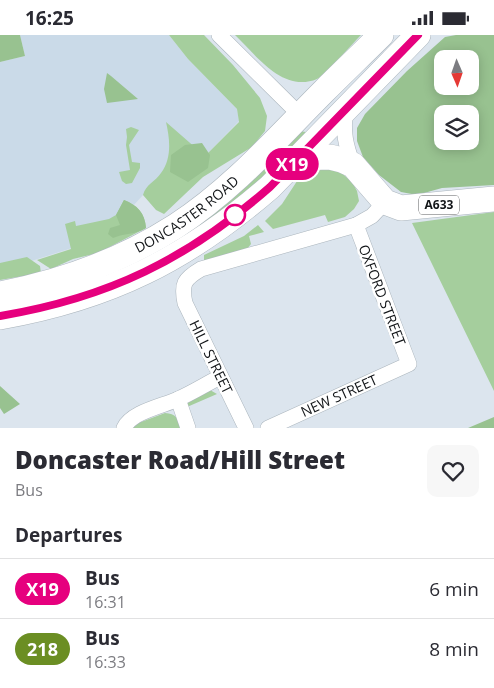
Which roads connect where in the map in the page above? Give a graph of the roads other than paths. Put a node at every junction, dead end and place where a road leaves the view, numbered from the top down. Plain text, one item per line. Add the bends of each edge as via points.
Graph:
1 (219, 35) edge
2 (382, 35) edge
3 (403, 35) edge
4 (418, 35) edge
5 (370, 84) junction
6 (324, 91) junction
7 (346, 109) junction
8 (301, 116) junction
9 (297, 157) junction
10 (353, 165) junction
11 (494, 199) edge
12 (386, 202) junction
13 (356, 225) junction
14 (0, 294) edge
15 (0, 317) edge
16 (409, 364) joint
17 (220, 377) junction
18 (178, 399) junction
19 (124, 428) edge
20 (188, 428) edge
21 (246, 428) edge
22 (268, 428) edge

1 - 8 street
2 - 6 highway, DONCASTER ROAD
3 - 6 highway via 350,84
4 - 5 highway, DONCASTER ROAD
5 - 7 highway, DONCASTER ROAD
5 - 8 highway via 316,120
6 - 8 highway, DONCASTER ROAD
7 - 9 highway, DONCASTER ROAD
7 - 10 street via 344,138
8 - 14 highway, DONCASTER ROAD via 237,179 175,227 86,271
9 - 10 highway via 330,157
9 - 15 highway, DONCASTER ROAD via 247,207 155,268 86,296
10 - 12 highway
11 - 12 highway, A633 via 401,208
12 - 13 street via 372,216
13 - 16 street, OXFORD STREET
13 - 17 street, HILL STREET via 200,269 189,276 182,292 185,303
16 - 22 street, NEW STREET
17 - 18 street
17 - 21 street, HILL STREET
18 - 19 street via 136,415
18 - 20 street

